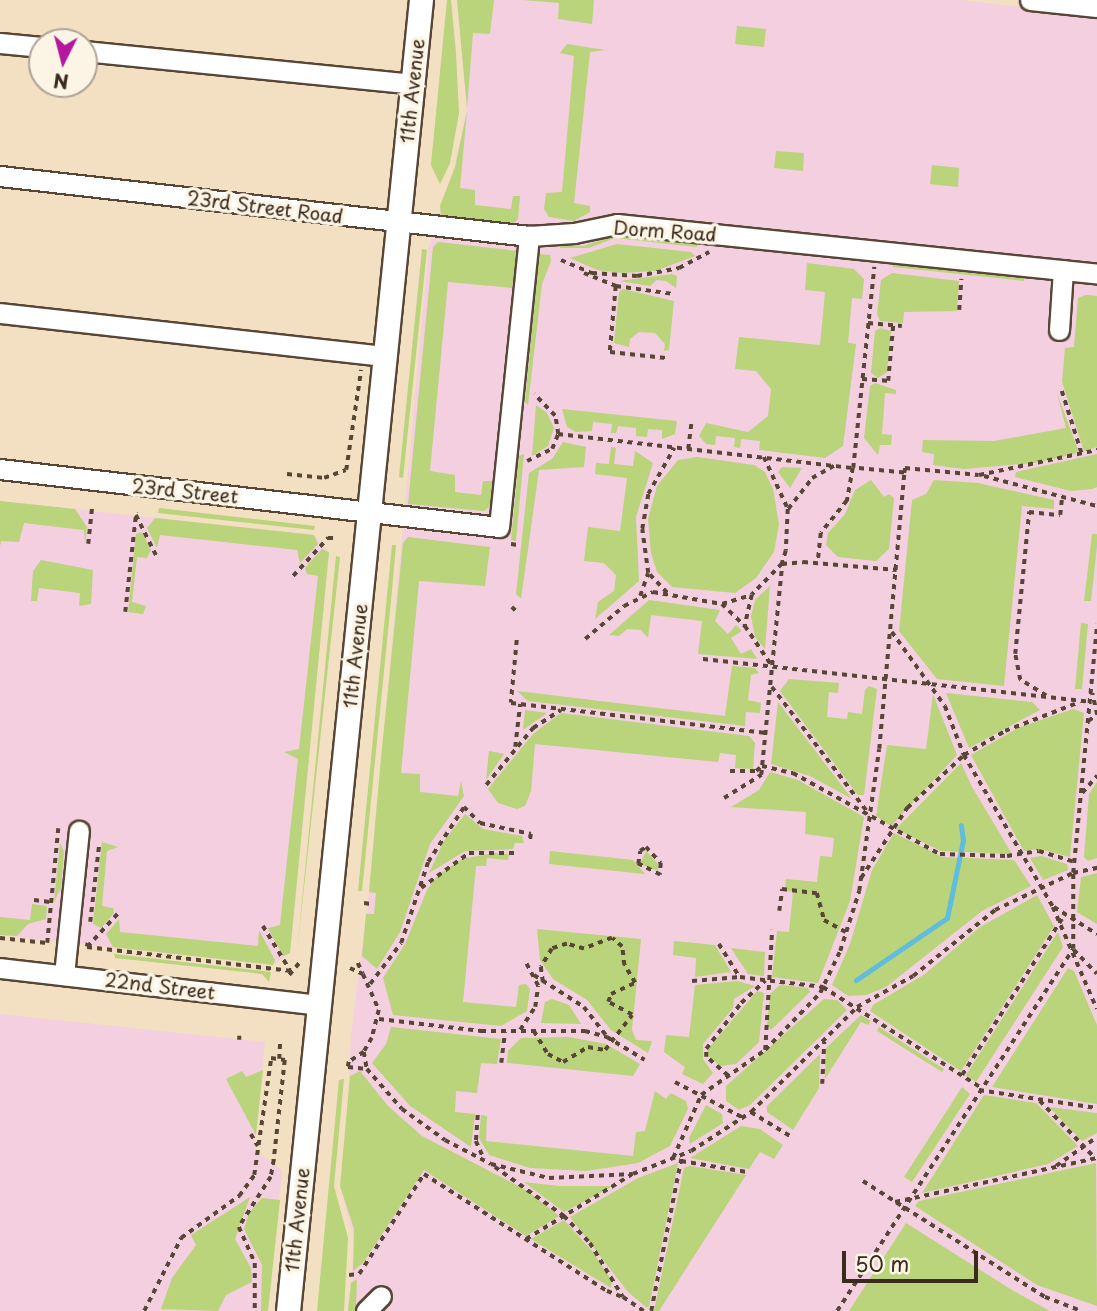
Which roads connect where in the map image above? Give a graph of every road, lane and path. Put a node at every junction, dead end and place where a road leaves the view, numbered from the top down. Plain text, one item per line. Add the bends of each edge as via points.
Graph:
1 (421, 0) edge
2 (1030, 0) edge
3 (1097, 7) edge
4 (0, 43) edge
5 (28, 46) edge
6 (98, 52) edge
7 (413, 84) junction
8 (0, 176) edge
9 (399, 223) junction
10 (530, 236) junction
11 (716, 247) dead end
12 (875, 251) junction
13 (561, 260) dead end
14 (573, 268) junction
15 (1063, 270) junction
16 (1097, 274) edge
17 (961, 277) dead end
18 (616, 285) junction
19 (674, 294) dead end
20 (959, 310) dead end
21 (0, 313) edge
22 (868, 323) junction
23 (893, 325) junction
24 (902, 326) dead end
25 (1059, 330) dead end
26 (386, 356) junction
27 (666, 358) dead end
28 (361, 369) dead end
29 (862, 379) junction
30 (1062, 391) dead end
31 (534, 394) dead end
32 (691, 424) dead end
33 (558, 434) junction
34 (675, 447) junction
35 (688, 449) junction
36 (1097, 450) edge
37 (1082, 454) junction
38 (764, 457) junction
39 (527, 461) dead end
40 (834, 466) junction
41 (853, 468) junction
42 (0, 469) edge
43 (904, 472) junction
44 (287, 474) dead end
45 (979, 475) junction
46 (1062, 495) junction
47 (1097, 506) edge
48 (92, 508) dead end
49 (789, 509) junction
50 (370, 511) junction
51 (335, 538) dead end
52 (88, 544) dead end
53 (512, 544) dead end
54 (518, 545) dead end
55 (156, 555) dead end
56 (818, 563) junction
57 (782, 564) junction
58 (897, 570) junction
59 (648, 573) junction
60 (293, 576) dead end
61 (669, 594) junction
62 (752, 595) junction
63 (640, 596) junction
64 (722, 604) junction
65 (512, 607) dead end
66 (516, 611) dead end
67 (125, 612) dead end
68 (1097, 624) edge
69 (745, 626) junction
70 (891, 630) junction
71 (585, 639) dead end
72 (517, 640) dead end
73 (703, 659) dead end
74 (1095, 659) edge
75 (772, 668) junction
76 (886, 678) junction
77 (932, 684) junction
78 (771, 686) junction
79 (1091, 689) junction
80 (1048, 698) junction
81 (1090, 702) junction
82 (520, 704) junction
83 (562, 709) junction
84 (1088, 722) junction
85 (765, 733) junction
86 (514, 749) junction
87 (964, 755) junction
88 (762, 766) junction
89 (730, 771) dead end
90 (1097, 776) edge
91 (486, 785) dead end
92 (1081, 794) junction
93 (723, 798) dead end
94 (870, 816) junction
95 (58, 829) dead end
96 (892, 829) junction
97 (79, 831) dead end
98 (530, 842) dead end
99 (99, 844) dead end
100 (646, 847) joint
101 (515, 853) dead end
102 (1022, 856) junction
103 (1075, 862) junction
104 (1095, 868) edge
105 (1073, 873) junction
106 (860, 880) junction
107 (1041, 889) junction
108 (419, 890) junction
109 (34, 900) dead end
110 (50, 902) junction
111 (364, 903) dead end
112 (371, 904) dead end
113 (1054, 907) junction
114 (120, 911) dead end
115 (779, 911) dead end
116 (1065, 914) junction
117 (1071, 917) junction
118 (1060, 921) junction
119 (263, 926) dead end
120 (772, 930) dead end
121 (846, 932) junction
122 (1097, 934) edge
123 (0, 938) edge
124 (719, 944) dead end
125 (87, 947) junction
126 (1073, 949) junction
127 (300, 962) dead end
128 (359, 963) dead end
129 (526, 963) dead end
130 (0, 968) edge
131 (350, 968) dead end
132 (290, 973) junction
133 (363, 974) junction
134 (1097, 974) edge
135 (64, 975) junction
136 (534, 975) junction
137 (740, 977) junction
138 (767, 980) junction
139 (692, 981) dead end
140 (544, 982) junction
141 (370, 984) junction
142 (823, 987) junction
143 (320, 1005) junction
144 (857, 1007) junction
145 (1097, 1009) edge
146 (379, 1019) junction
147 (519, 1031) junction
148 (534, 1031) junction
149 (505, 1032) junction
150 (607, 1037) junction
151 (281, 1040) dead end
152 (825, 1040) junction
153 (615, 1042) junction
154 (765, 1050) junction
155 (363, 1052) junction
156 (282, 1060) junction
157 (645, 1060) dead end
158 (501, 1063) dead end
159 (367, 1069) junction
160 (962, 1075) junction
161 (728, 1076) junction
162 (675, 1082) dead end
163 (822, 1084) dead end
164 (979, 1088) junction
165 (701, 1096) junction
166 (1038, 1099) junction
167 (1097, 1108) edge
168 (751, 1112) junction
169 (478, 1115) dead end
170 (742, 1117) junction
171 (251, 1135) dead end
172 (790, 1136) dead end
173 (1097, 1137) edge
174 (1084, 1147) junction
175 (259, 1148) junction
176 (682, 1154) junction
177 (673, 1158) junction
178 (1097, 1159) edge
179 (485, 1161) junction
180 (681, 1161) junction
181 (491, 1164) junction
182 (1054, 1167) junction
183 (747, 1172) dead end
184 (633, 1174) junction
185 (863, 1181) dead end
186 (909, 1198) junction
187 (895, 1202) junction
188 (904, 1207) junction
189 (564, 1216) junction
190 (526, 1239) junction
191 (349, 1275) dead end
192 (381, 1296) dead end
193 (624, 1297) junction
194 (145, 1311) edge
195 (255, 1311) edge
196 (288, 1311) edge
197 (366, 1311) edge
198 (645, 1311) edge
199 (651, 1311) edge
200 (837, 1311) edge
201 (1082, 1311) edge

1 - 7 main road, 11th Avenue
2 - 3 street
4 - 5 street
6 - 7 street
7 - 9 main road, 11th Avenue
8 - 9 street, 23rd Street Road
9 - 10 street, 23rd Street Road
9 - 26 main road, 11th Avenue
10 - 12 street, Dorm Road via 617,224
10 - 50 street via 499,527
11 - 14 path via 659,273 615,277
12 - 15 street, Dorm Road
12 - 22 path
13 - 14 path
14 - 18 path
15 - 16 street, Dorm Road
15 - 25 street
17 - 20 path
18 - 19 path
18 - 27 path via 610,352
21 - 26 street
22 - 23 path
22 - 29 path
23 - 24 path
23 - 29 path via 890,381
26 - 50 main road, 11th Avenue
28 - 44 path via 346,470 324,478
29 - 41 path
30 - 37 path
31 - 33 path via 555,416
32 - 35 path
33 - 34 path
33 - 39 path via 552,449
34 - 35 path
34 - 59 path via 658,471 645,508
35 - 38 path
36 - 37 path
37 - 45 path
38 - 40 path
38 - 49 path
40 - 41 path
40 - 49 path via 812,478
41 - 43 path
41 - 56 path via 847,500 821,533
42 - 50 street, 23rd Street
43 - 45 path via 905,468
43 - 58 path
45 - 46 path
46 - 47 path
46 - 80 path via 1060,515 1030,512 1015,654 1020,680
48 - 52 path
49 - 57 path
50 - 143 main road, 11th Avenue
51 - 60 path via 328,538
53 - 54 path
55 - 67 path via 135,513
56 - 57 path
56 - 58 path
57 - 62 path
57 - 75 path
58 - 70 path
59 - 61 path
59 - 63 path
61 - 63 path
61 - 64 path
62 - 64 path
62 - 69 path
63 - 71 path
64 - 69 path
65 - 66 path
68 - 74 path
69 - 75 path
70 - 76 path
70 - 77 path
72 - 82 path via 510,703
73 - 75 path
74 - 79 path
75 - 76 path
75 - 78 path
76 - 77 path
76 - 94 path
77 - 80 path
77 - 87 path via 946,706
78 - 85 path
78 - 94 path
79 - 81 path
79 - 84 path via 1097,715
80 - 81 path
81 - 84 path
81 - 87 path via 1045,713
82 - 83 path
82 - 86 path
83 - 85 path
83 - 86 path via 533,728
84 - 92 path
85 - 88 path
86 - 91 path
87 - 96 path via 923,792
87 - 102 path
88 - 89 path via 756,771
88 - 93 path via 752,784
88 - 94 path via 813,782
90 - 92 path
92 - 103 path
94 - 96 path
94 - 106 path
95 - 110 path
96 - 102 path via 926,849 955,855
96 - 106 path
97 - 135 street
98 - 108 path via 531,834 492,827 464,807 438,841
99 - 125 path
100 - 100 path via 638,864 660,875 662,863
101 - 108 path via 469,853
102 - 103 path via 1039,851
102 - 107 path
103 - 105 path
104 - 105 path
105 - 107 path
105 - 117 path
106 - 121 path
107 - 113 path
107 - 144 path via 995,910 913,976
108 - 141 path via 401,943
109 - 110 path
110 - 123 path via 47,943
111 - 112 path
113 - 116 path
113 - 118 path
114 - 125 path
115 - 121 path via 782,889 817,894 824,920
116 - 117 path
116 - 118 path
117 - 122 path
117 - 126 path
118 - 126 path
118 - 160 path
119 - 132 path
120 - 138 path
121 - 142 path
124 - 137 path
125 - 132 path
126 - 134 path
126 - 145 path
126 - 164 path
127 - 132 path
128 - 133 path
129 - 136 path
130 - 135 street, 22nd Street
131 - 133 path
133 - 141 path
135 - 143 street, 22nd Street
136 - 140 path
136 - 147 path via 536,1007
137 - 138 path
137 - 139 path
138 - 142 path
138 - 154 path
138 - 161 path via 740,1003 706,1049 706,1057
140 - 150 path via 584,1007
140 - 153 path via 541,967 559,945 584,949 607,937 619,942 624,965 635,983 609,997 608,1002 632,1015
141 - 146 path
142 - 144 path
142 - 154 path
143 - 196 main road, 11th Avenue
144 - 152 path
144 - 160 path
146 - 149 path
146 - 155 path
147 - 148 path
147 - 149 path
148 - 150 path via 585,1031
148 - 153 path via 557,1062 574,1058 587,1047 605,1050
149 - 158 path
150 - 153 path
151 - 156 path
152 - 163 path
152 - 168 path
153 - 157 path
154 - 161 path
155 - 159 path
155 - 159 path via 348,1067
156 - 175 path via 271,1058
156 - 195 path via 271,1177 239,1227 255,1263
159 - 179 path via 424,1127
160 - 164 path
161 - 165 path
162 - 165 path
164 - 166 path
164 - 186 path
165 - 170 path
165 - 177 path
166 - 167 path
166 - 174 path
168 - 170 path
168 - 172 path
169 - 179 path via 476,1141
170 - 176 path
171 - 175 path
173 - 174 path
174 - 178 path
174 - 182 path
175 - 194 path via 254,1175 239,1196 181,1238
176 - 177 path
176 - 180 path
177 - 184 path
178 - 182 path
179 - 181 path
180 - 183 path
180 - 199 path
181 - 184 path via 549,1178
181 - 189 path
182 - 186 path
184 - 189 path
185 - 187 path
186 - 187 path
186 - 188 path
187 - 188 path
188 - 200 path
188 - 201 path via 1045,1297
189 - 190 path
189 - 193 path via 590,1243
190 - 191 path via 424,1174 359,1274
190 - 193 path
192 - 197 street
193 - 198 path

